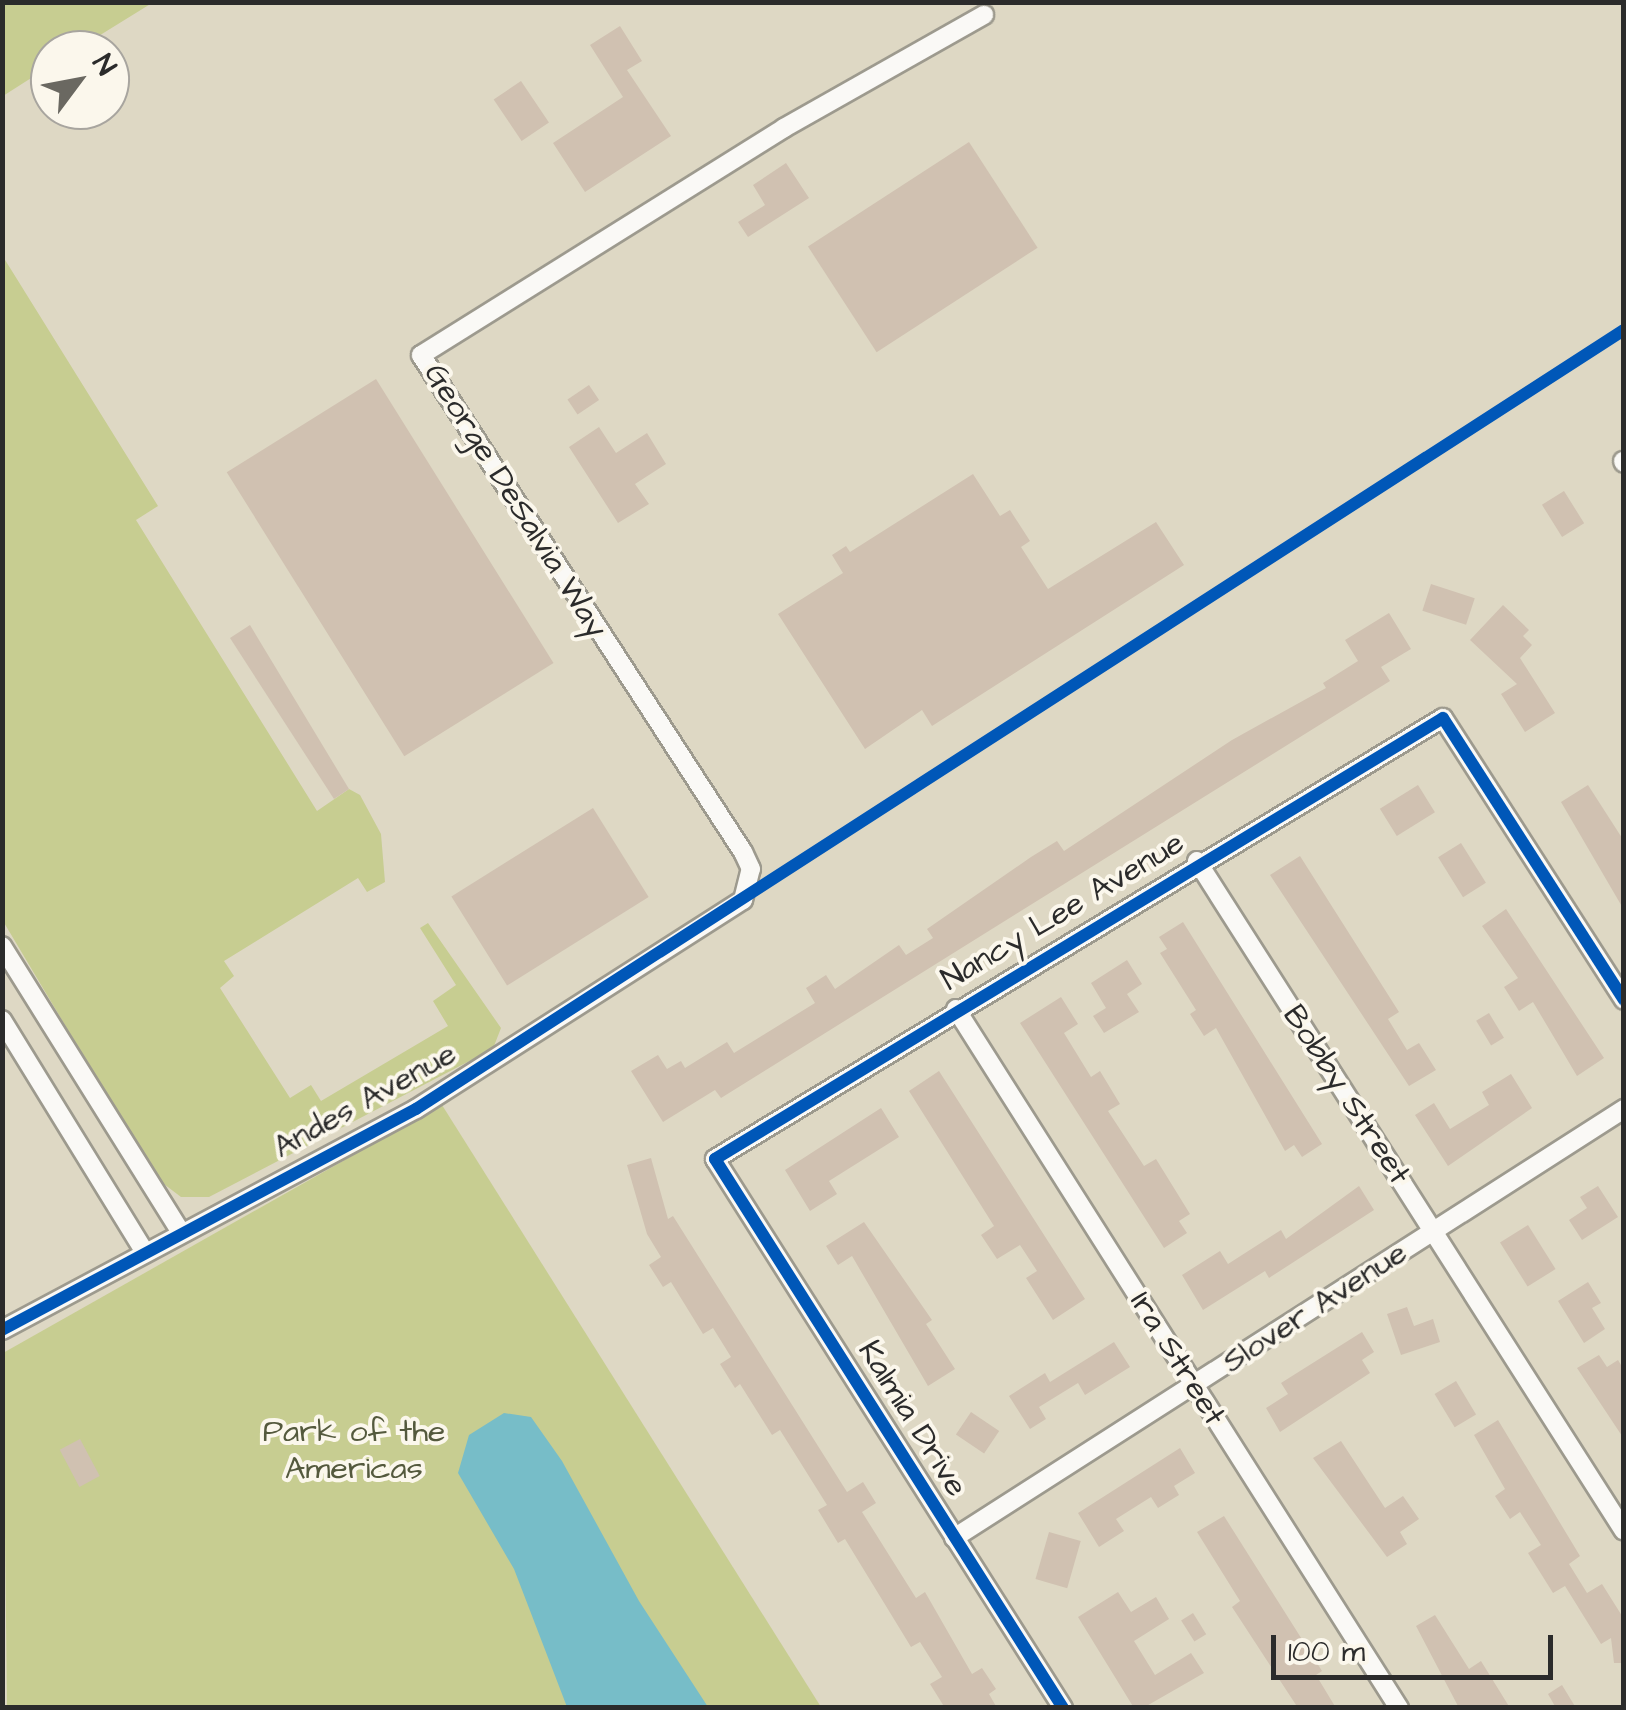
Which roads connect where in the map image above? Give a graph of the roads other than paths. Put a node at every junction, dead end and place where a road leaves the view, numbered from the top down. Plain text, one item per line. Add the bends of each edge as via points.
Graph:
1 (984, 14) dead end
2 (1197, 861) junction
3 (744, 900) joint
4 (2, 946) edge
5 (1624, 1000) edge
6 (956, 1009) junction
7 (2, 1020) edge
8 (1624, 1109) edge
9 (715, 1159) joint
10 (1433, 1232) junction
11 (181, 1233) junction
12 (145, 1252) junction
13 (2, 1330) edge
14 (1194, 1387) junction
15 (1624, 1531) edge
16 (954, 1538) junction
17 (1063, 1708) edge
18 (1399, 1708) edge

1 - 3 street, George DeSalvia Way via 784,128 421,355 743,852 751,869
2 - 5 street, Nancy Lee Avenue via 1443,718
2 - 6 street, Nancy Lee Avenue
2 - 10 street, Bobby Street
3 - 11 street, Andes Avenue via 416,1109
4 - 11 street
6 - 9 street, Nancy Lee Avenue
6 - 14 street, Ira Street
7 - 12 street
8 - 10 street, Slover Avenue
9 - 16 street, Kalmia Drive
10 - 14 street, Slover Avenue
10 - 15 street, Bobby Street
11 - 12 street, Andes Avenue
12 - 13 street, Andes Avenue
14 - 16 street, Slover Avenue
14 - 18 street, Ira Street
16 - 17 street, Kalmia Drive

